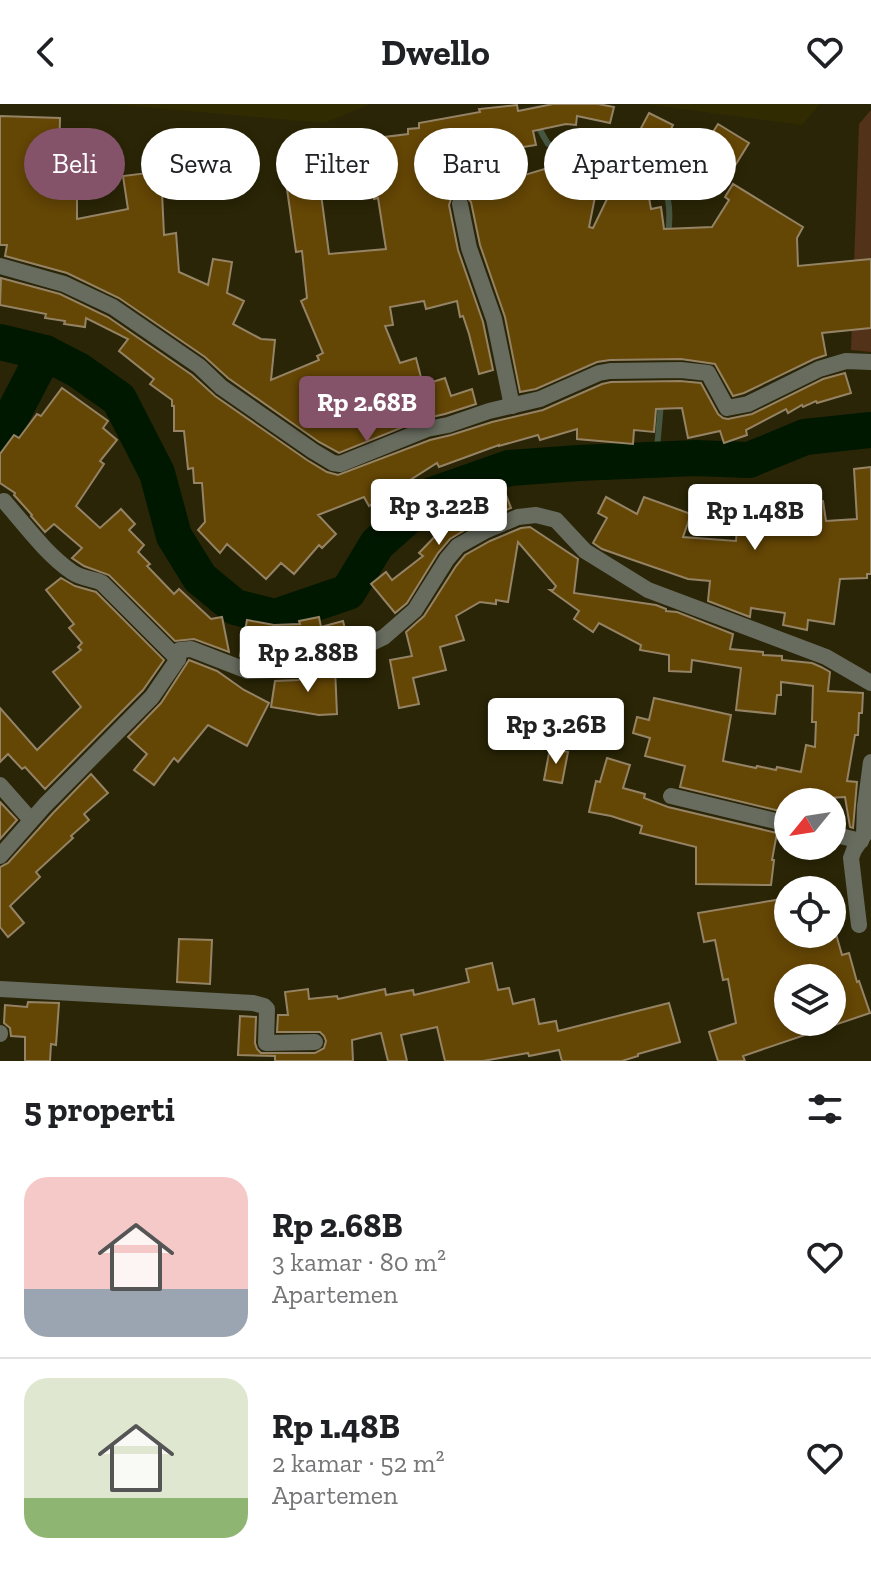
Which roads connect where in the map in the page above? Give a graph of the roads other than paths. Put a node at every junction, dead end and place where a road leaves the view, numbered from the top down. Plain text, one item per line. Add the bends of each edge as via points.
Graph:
1 (460, 204) dead end
2 (0, 266) edge
3 (871, 362) edge
4 (512, 406) junction
5 (4, 501) dead end
6 (178, 659) junction
7 (871, 683) edge
8 (871, 762) edge
9 (0, 785) edge
10 (671, 796) dead end
11 (868, 807) edge
12 (31, 820) junction
13 (774, 821) edge
14 (846, 837) edge
15 (861, 841) junction
16 (0, 856) edge
17 (859, 925) dead end
18 (0, 989) edge
19 (315, 1042) dead end

1 - 4 street via 494,319
2 - 4 street via 64,284 113,307 333,463
3 - 4 street via 846,361 819,369 748,404 727,408 708,373 657,369 599,373
5 - 6 street via 70,570 102,583
6 - 7 street via 180,650 191,649 248,671 295,669 357,650 384,637 415,610 458,546 518,517 536,515 556,520 585,551 648,590 826,657
6 - 12 street via 152,697
8 - 11 street
9 - 12 street
10 - 13 street
11 - 15 street
12 - 16 street
14 - 15 street
15 - 17 street via 851,858
18 - 19 street via 253,1003 267,1009 266,1043

